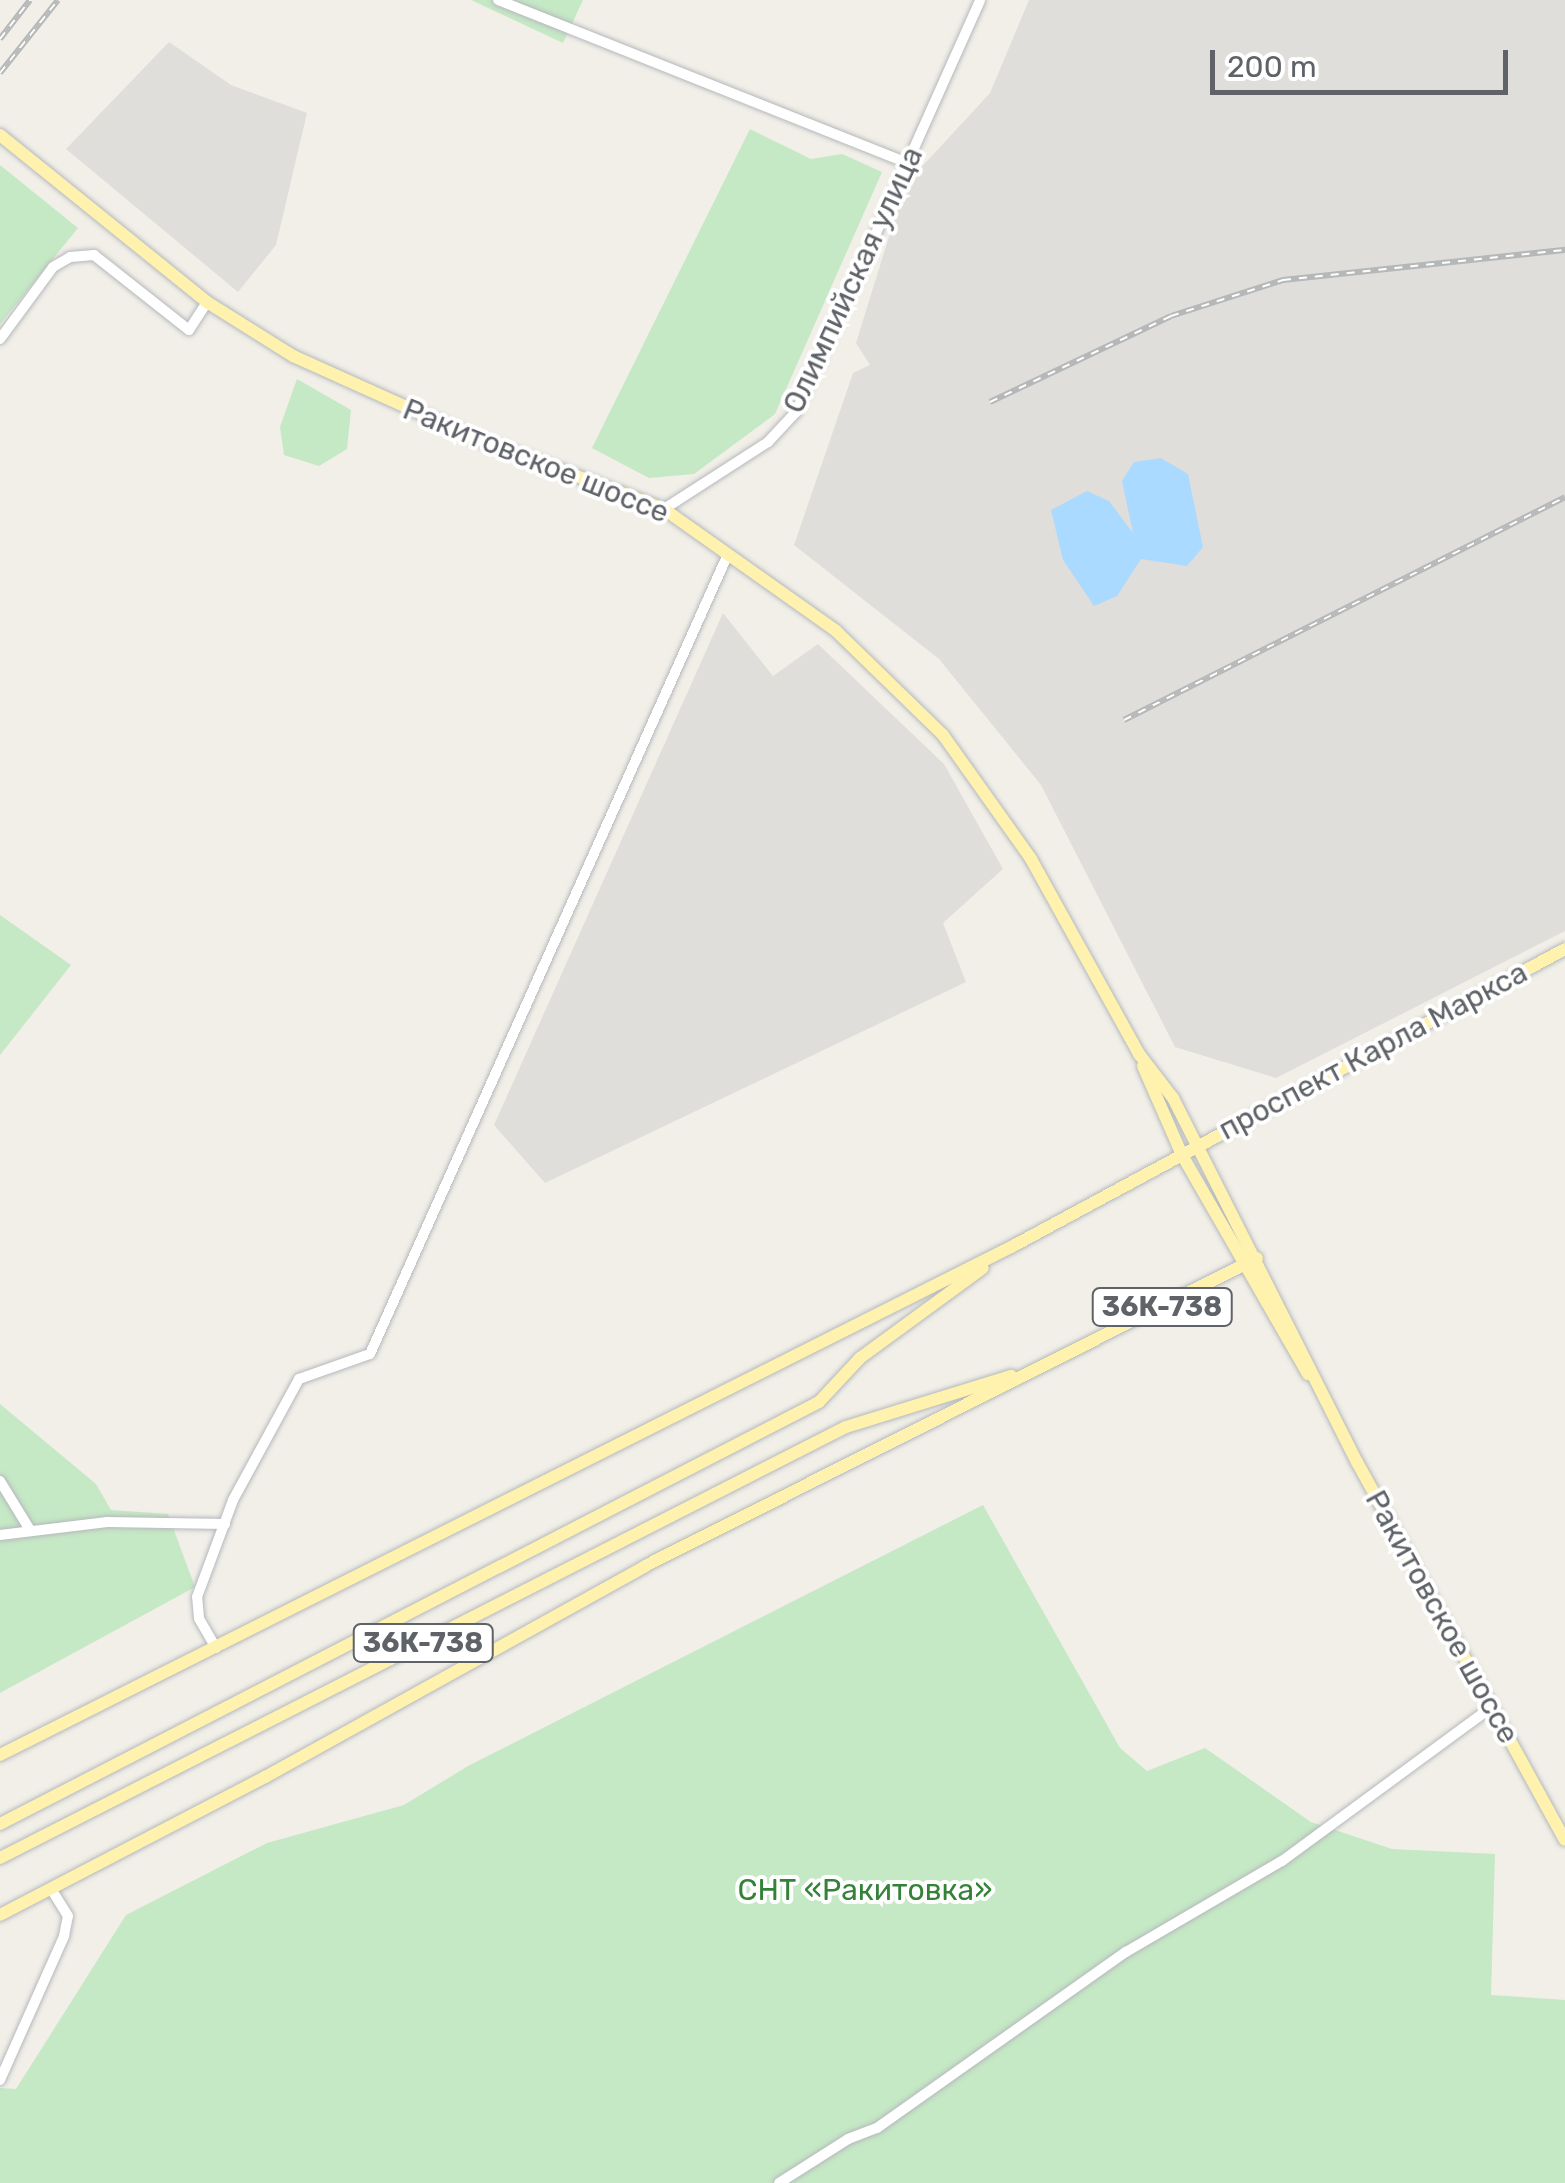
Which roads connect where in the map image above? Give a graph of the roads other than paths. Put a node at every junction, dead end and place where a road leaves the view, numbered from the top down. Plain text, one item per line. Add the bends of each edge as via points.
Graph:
1 (498, 0) edge
2 (980, 0) edge
3 (0, 135) edge
4 (907, 163) junction
5 (206, 302) junction
6 (0, 339) edge
7 (664, 510) junction
8 (728, 554) junction
9 (1565, 948) edge
10 (1139, 1054) junction
11 (1199, 1144) junction
12 (1182, 1155) junction
13 (1013, 1246) junction
14 (1257, 1258) junction
15 (1242, 1266) junction
16 (1067, 1356) junction
17 (1322, 1392) junction
18 (0, 1481) edge
19 (225, 1524) junction
20 (30, 1530) junction
21 (0, 1535) edge
22 (216, 1648) junction
23 (1492, 1707) junction
24 (0, 1755) edge
25 (0, 1824) edge
26 (1565, 1840) edge
27 (0, 1858) edge
28 (51, 1889) junction
29 (0, 1915) edge
30 (0, 2080) edge
31 (779, 2183) edge

1 - 4 street
2 - 4 street, Олимпийская улица
3 - 5 main road, Ракитовское шоссе
4 - 7 street, Олимпийская улица via 796,412 768,442
5 - 6 street via 189,330 94,255 70,257 52,266
5 - 7 main road, Ракитовское шоссе via 293,356 377,396
7 - 8 main road, Ракитовское шоссе
8 - 10 main road, Ракитовское шоссе via 836,630 943,735 1031,859
8 - 19 street via 370,1354 300,1379
9 - 11 main road, проспект Карла Маркса
10 - 11 main road, Ракитовское шоссе
10 - 12 main road, Ракитовское шоссе
11 - 12 main road, проспект Карла Маркса
11 - 14 main road, Ракитовское шоссе
12 - 13 main road, 36К-738
12 - 15 main road, Ракитовское шоссе
13 - 22 main road
13 - 25 main road, 36К-738 via 860,1358 819,1402
14 - 15 main road, 36К-738
14 - 17 main road, Ракитовское шоссе
15 - 16 main road, 36К-738
15 - 17 main road, Ракитовское шоссе
16 - 27 main road, 36К-738 via 846,1427
16 - 28 main road via 645,1566
17 - 23 main road, Ракитовское шоссе
18 - 20 street
19 - 20 street via 107,1522
19 - 22 street via 197,1598 198,1618
20 - 21 street
22 - 24 main road
23 - 26 main road, Ракитовское шоссе
23 - 31 street via 1282,1861 1126,1952 877,2128
28 - 29 main road
28 - 30 street via 68,1916 64,1936

